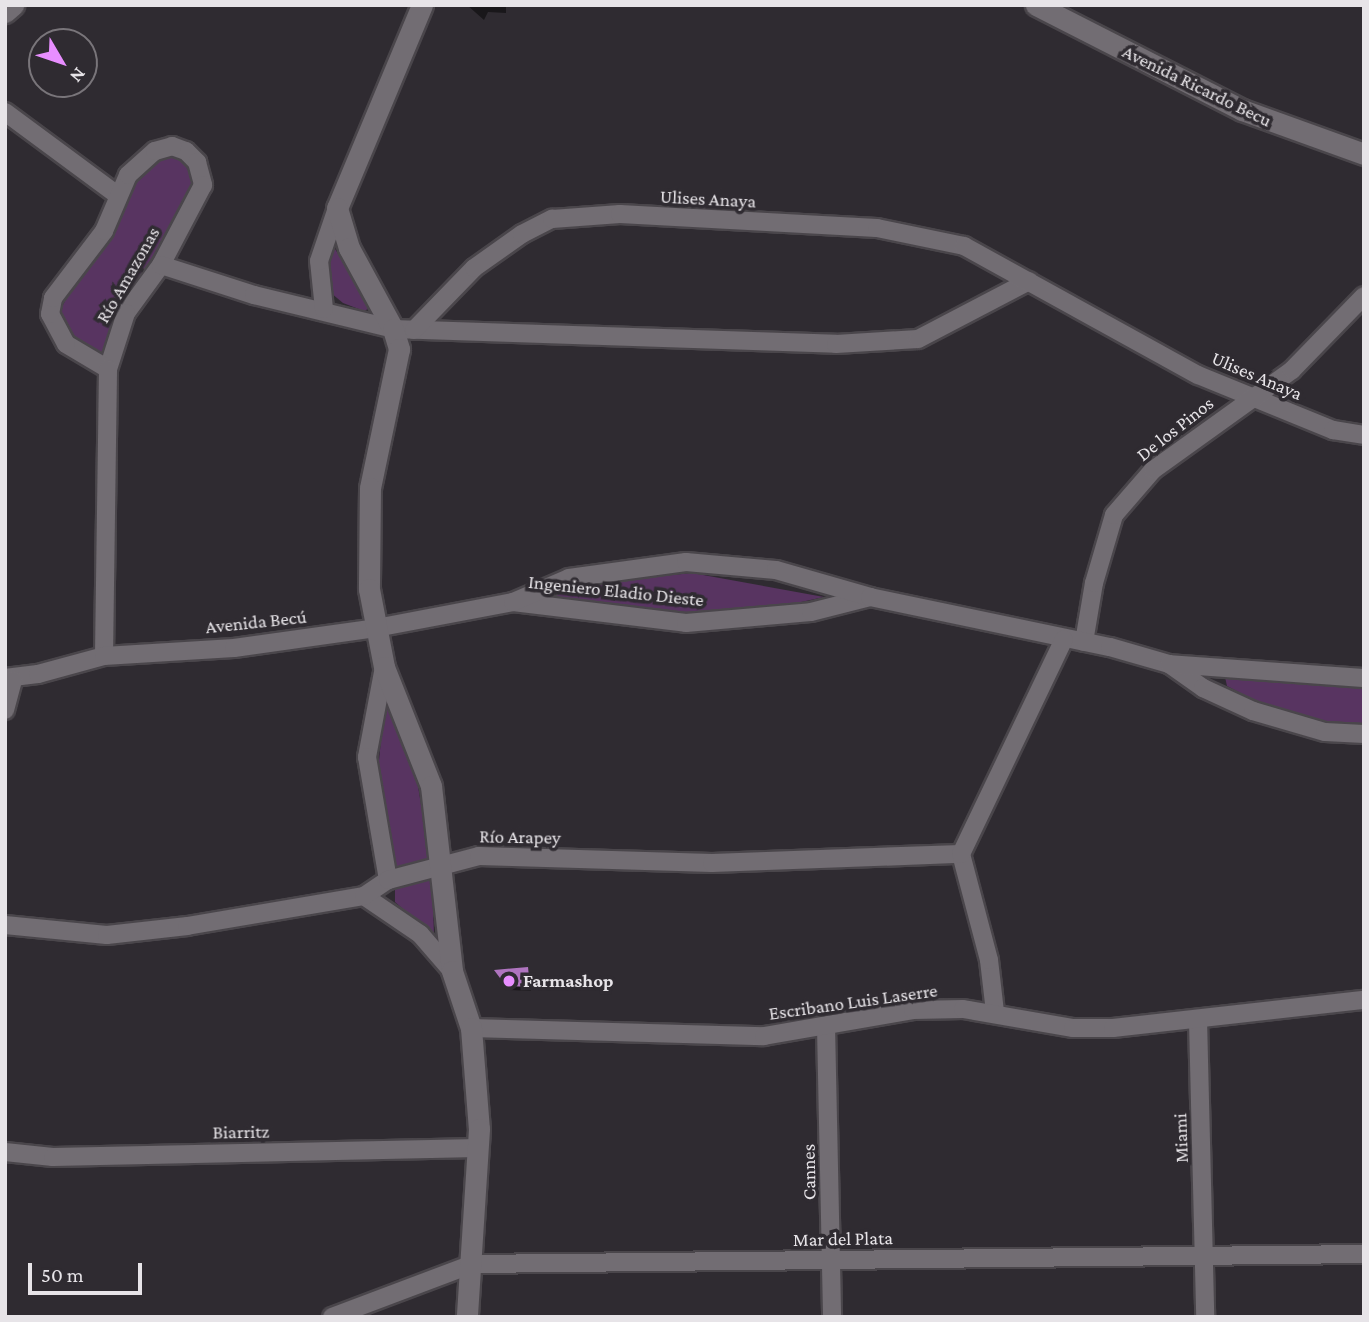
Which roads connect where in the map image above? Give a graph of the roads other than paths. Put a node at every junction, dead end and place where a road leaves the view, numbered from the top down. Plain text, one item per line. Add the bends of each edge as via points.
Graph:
1 (13, 5) edge
2 (422, 5) edge
3 (1036, 5) edge
4 (5, 12) edge
5 (5, 112) edge
6 (1364, 153) edge
7 (116, 194) junction
8 (337, 208) junction
9 (161, 265) junction
10 (1029, 281) junction
11 (1364, 296) edge
12 (324, 309) junction
13 (404, 329) junction
14 (108, 369) junction
15 (1251, 399) junction
16 (1364, 435) edge
17 (870, 597) junction
18 (513, 602) junction
19 (376, 628) junction
20 (1064, 639) junction
21 (1084, 642) junction
22 (104, 656) junction
23 (1169, 664) junction
24 (384, 667) junction
25 (1364, 678) edge
26 (9, 679) edge
27 (5, 710) edge
28 (1364, 734) edge
29 (961, 854) junction
30 (443, 864) junction
31 (388, 880) junction
32 (364, 896) junction
33 (5, 925) edge
34 (452, 971) junction
35 (1364, 1000) edge
36 (995, 1012) junction
37 (1198, 1020) junction
38 (827, 1026) junction
39 (471, 1028) junction
40 (478, 1149) junction
41 (5, 1152) edge
42 (1364, 1254) edge
43 (1205, 1256) junction
44 (832, 1260) junction
45 (472, 1264) junction
46 (332, 1317) edge
47 (467, 1317) edge
48 (832, 1317) edge
49 (1205, 1317) edge

1 - 4 street
2 - 8 street
3 - 6 street, Avenida Ricardo Becu via 1242,110
5 - 7 street
7 - 9 street, Río Amazonas via 128,175 155,151 172,146 197,162 203,184
7 - 14 street, Río Amazonas via 104,232 53,298 50,314 66,344
8 - 12 street via 318,261
8 - 13 street via 349,248
9 - 12 street via 254,295
9 - 14 street, Río Amazonas via 126,313
10 - 13 street via 951,325 898,343
10 - 13 street, Ulises Anaya via 964,246 877,228 590,214 552,219 497,250
10 - 15 street, Ulises Anaya
11 - 15 street, De los Pinos via 1292,370
12 - 13 street
13 - 19 street via 370,488 369,589
14 - 22 street, Río Amazonas
15 - 16 street, Ulises Anaya via 1333,430
15 - 21 street, De los Pinos via 1177,450 1114,515 1094,583
17 - 18 street, Ingeniero Eladio Dieste via 800,613 686,623
17 - 18 street, Ingeniero Eladio Dieste via 776,570 686,562 569,578
17 - 20 street, Ingeniero Eladio Dieste
18 - 19 street, Avenida Becú
19 - 22 street, Avenida Becú via 234,648
19 - 24 street
20 - 21 street, Ingeniero Eladio Dieste
20 - 29 street
21 - 23 street, Ingeniero Eladio Dieste
22 - 26 street, Avenida Becú
23 - 25 street, Ingeniero Eladio Dieste
23 - 28 street, Ingeniero Eladio Dieste via 1203,688 1254,711 1325,732
24 - 30 street via 422,756
24 - 31 street via 367,757
26 - 27 street
29 - 30 street, Río Arapey via 712,863 479,856
29 - 36 street via 989,960
30 - 31 street, Río Arapey
30 - 34 street
31 - 32 street, Río Arapey
32 - 33 street, Río Arapey via 107,935
32 - 34 street via 420,934
34 - 39 street
35 - 37 street, Escribano Luis Laserre via 1289,1005
36 - 37 street, Escribano Luis Laserre via 1073,1028
36 - 38 street, Escribano Luis Laserre via 913,1010
37 - 43 street, Miami
38 - 39 street, Escribano Luis Laserre via 793,1034 696,1038
38 - 44 street, Cannes
39 - 40 street
40 - 41 street, Biarritz via 53,1157
40 - 45 street
42 - 43 street, Mar del Plata
43 - 44 street, Mar del Plata
43 - 49 street, Miami
44 - 45 street, Mar del Plata
44 - 48 street, Cannes
45 - 46 street, Mar del Plata
45 - 47 street

